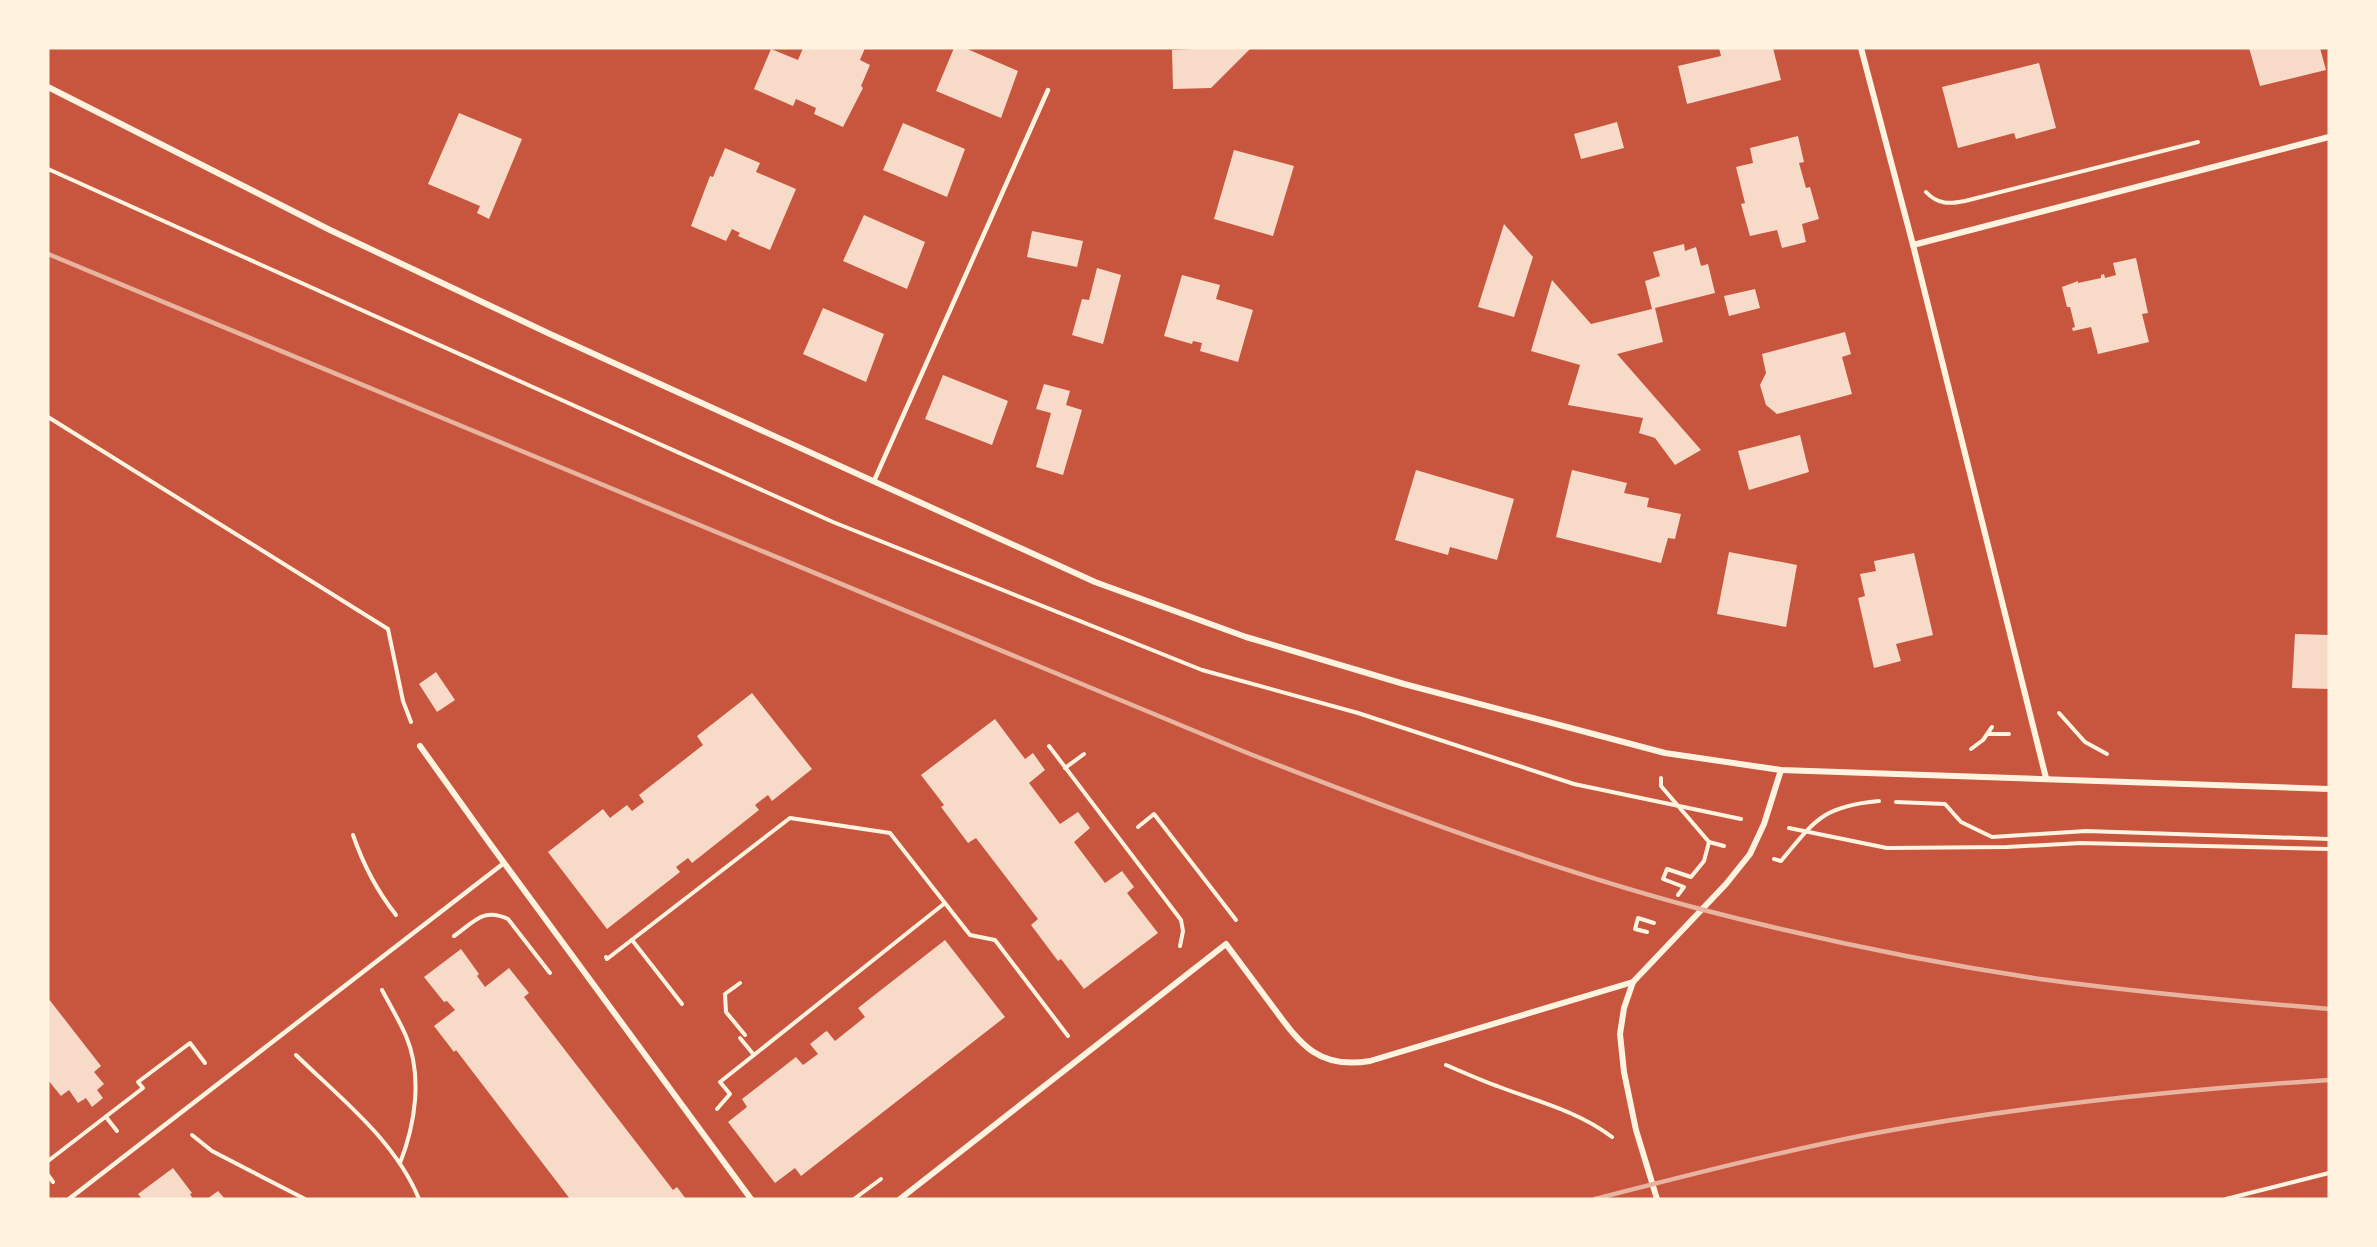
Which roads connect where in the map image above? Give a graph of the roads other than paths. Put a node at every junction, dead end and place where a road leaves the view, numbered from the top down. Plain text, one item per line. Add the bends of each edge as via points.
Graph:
1 (1861, 48) edge
2 (48, 87) edge
3 (1048, 90) dead end
4 (2329, 137) edge
5 (1913, 245) junction
6 (874, 481) junction
7 (420, 746) road end
8 (1781, 770) junction
9 (2046, 778) junction
10 (2329, 789) edge
11 (504, 863) junction
12 (1633, 982) junction
13 (69, 1199) edge
14 (751, 1199) edge
15 (900, 1199) edge
16 (1657, 1199) edge

1 - 5 street
2 - 6 street via 330,230
3 - 6 lane
4 - 5 street
5 - 9 street
6 - 8 street via 1095,582 1246,637 1404,684 1665,753
7 - 11 street
8 - 9 street
8 - 12 street via 1750,854
9 - 10 street
11 - 13 lane
11 - 14 street
12 - 15 street via 1350,1064 1319,1056 1298,1041 1226,944
12 - 16 street via 1620,1034 1624,1072

